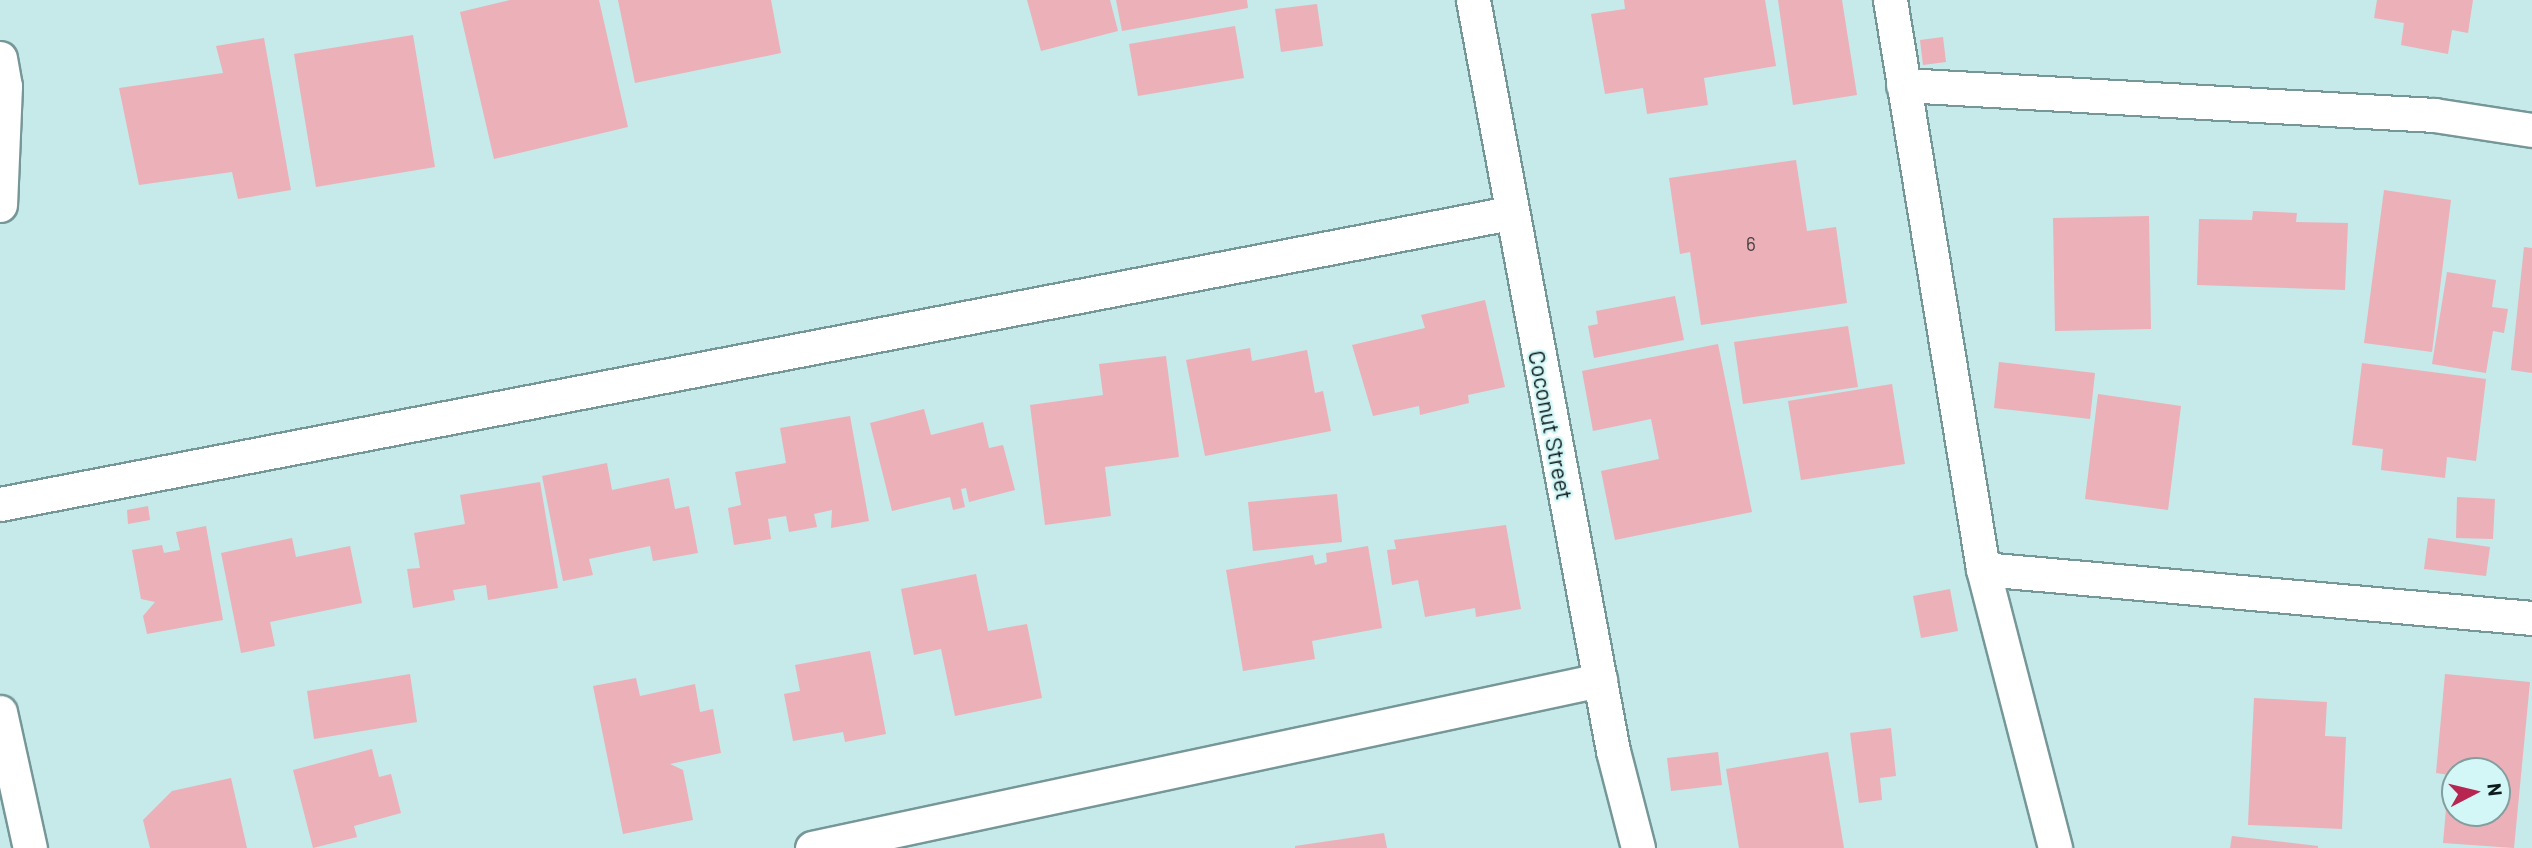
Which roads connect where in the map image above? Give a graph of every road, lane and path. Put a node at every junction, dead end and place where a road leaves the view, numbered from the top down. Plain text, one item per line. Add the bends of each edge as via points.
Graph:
1 (1474, 0) edge
2 (1890, 0) edge
3 (0, 58) edge
4 (1903, 85) junction
5 (2532, 130) edge
6 (0, 205) edge
7 (1510, 214) junction
8 (0, 504) edge
9 (1983, 569) junction
10 (2532, 618) edge
11 (1600, 680) junction
12 (0, 712) edge
13 (30, 848) edge
14 (812, 848) edge
15 (1638, 848) edge
16 (2055, 848) edge

1 - 7 street, Coconut Street
2 - 4 street
3 - 6 street via 5,86
4 - 5 street via 2434,115
4 - 9 street
7 - 8 street
7 - 11 street, Coconut Street
9 - 10 street
9 - 16 street
11 - 14 street
11 - 15 street, Coconut Street
12 - 13 street

